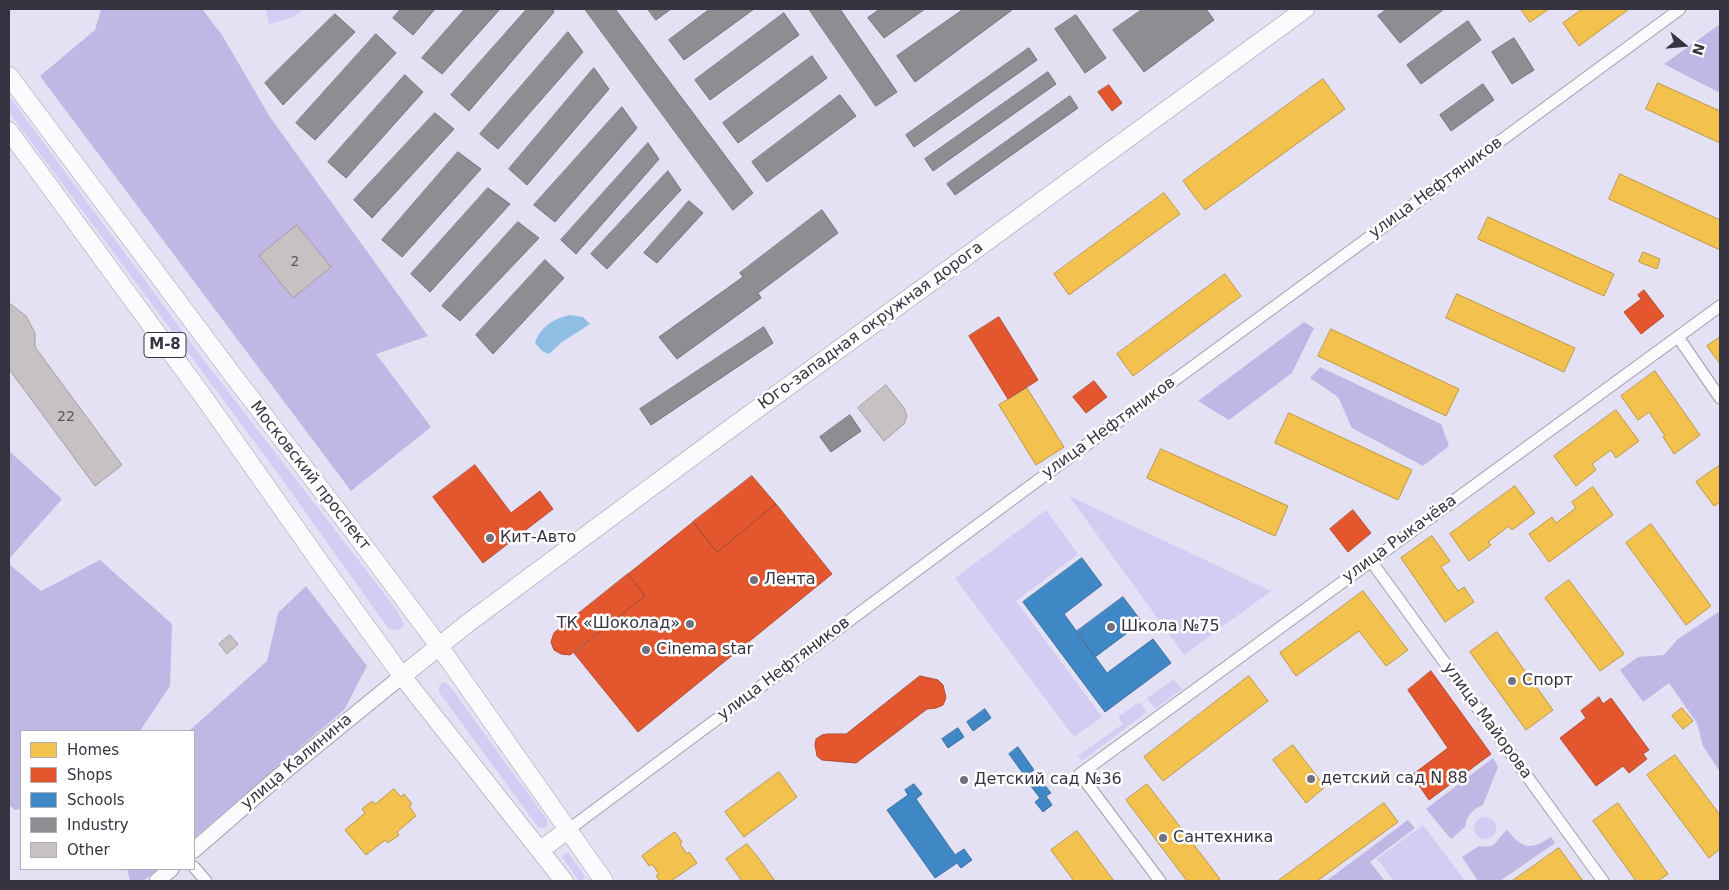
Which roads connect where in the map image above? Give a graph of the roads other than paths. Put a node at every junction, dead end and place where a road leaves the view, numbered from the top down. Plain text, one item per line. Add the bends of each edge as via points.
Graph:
1 (1305, 9) edge
2 (1680, 9) edge
3 (9, 76) edge
4 (9, 131) edge
5 (1720, 306) edge
6 (1678, 337) junction
7 (1720, 398) edge
8 (1371, 561) junction
9 (439, 646) junction
10 (402, 676) junction
11 (568, 830) junction
12 (195, 849) edge
13 (540, 850) junction
14 (195, 867) edge
15 (170, 870) edge
16 (157, 881) edge
17 (206, 881) edge
18 (564, 881) edge
19 (603, 881) edge
20 (1160, 881) edge
21 (1603, 881) edge

1 - 9 main road, Юго-западная окружная дорога via 700,450
2 - 11 street, улица Нефтяников
3 - 9 main road, Московский проспект / М-8
4 - 10 main road, М-8
5 - 6 street, улица Рыкачёва
6 - 7 street
6 - 8 street, улица Рыкачёва
8 - 20 street, улица Рыкачёва via 1080,774
8 - 21 street, улица Майорова
9 - 10 main road, Юго-западная окружная дорога
9 - 11 main road, Московский проспект
10 - 12 main road, улица Калинина
10 - 13 main road
11 - 13 main road, улица Нефтяников
11 - 19 main road, Московский проспект
13 - 18 main road
14 - 17 street
15 - 16 main road

